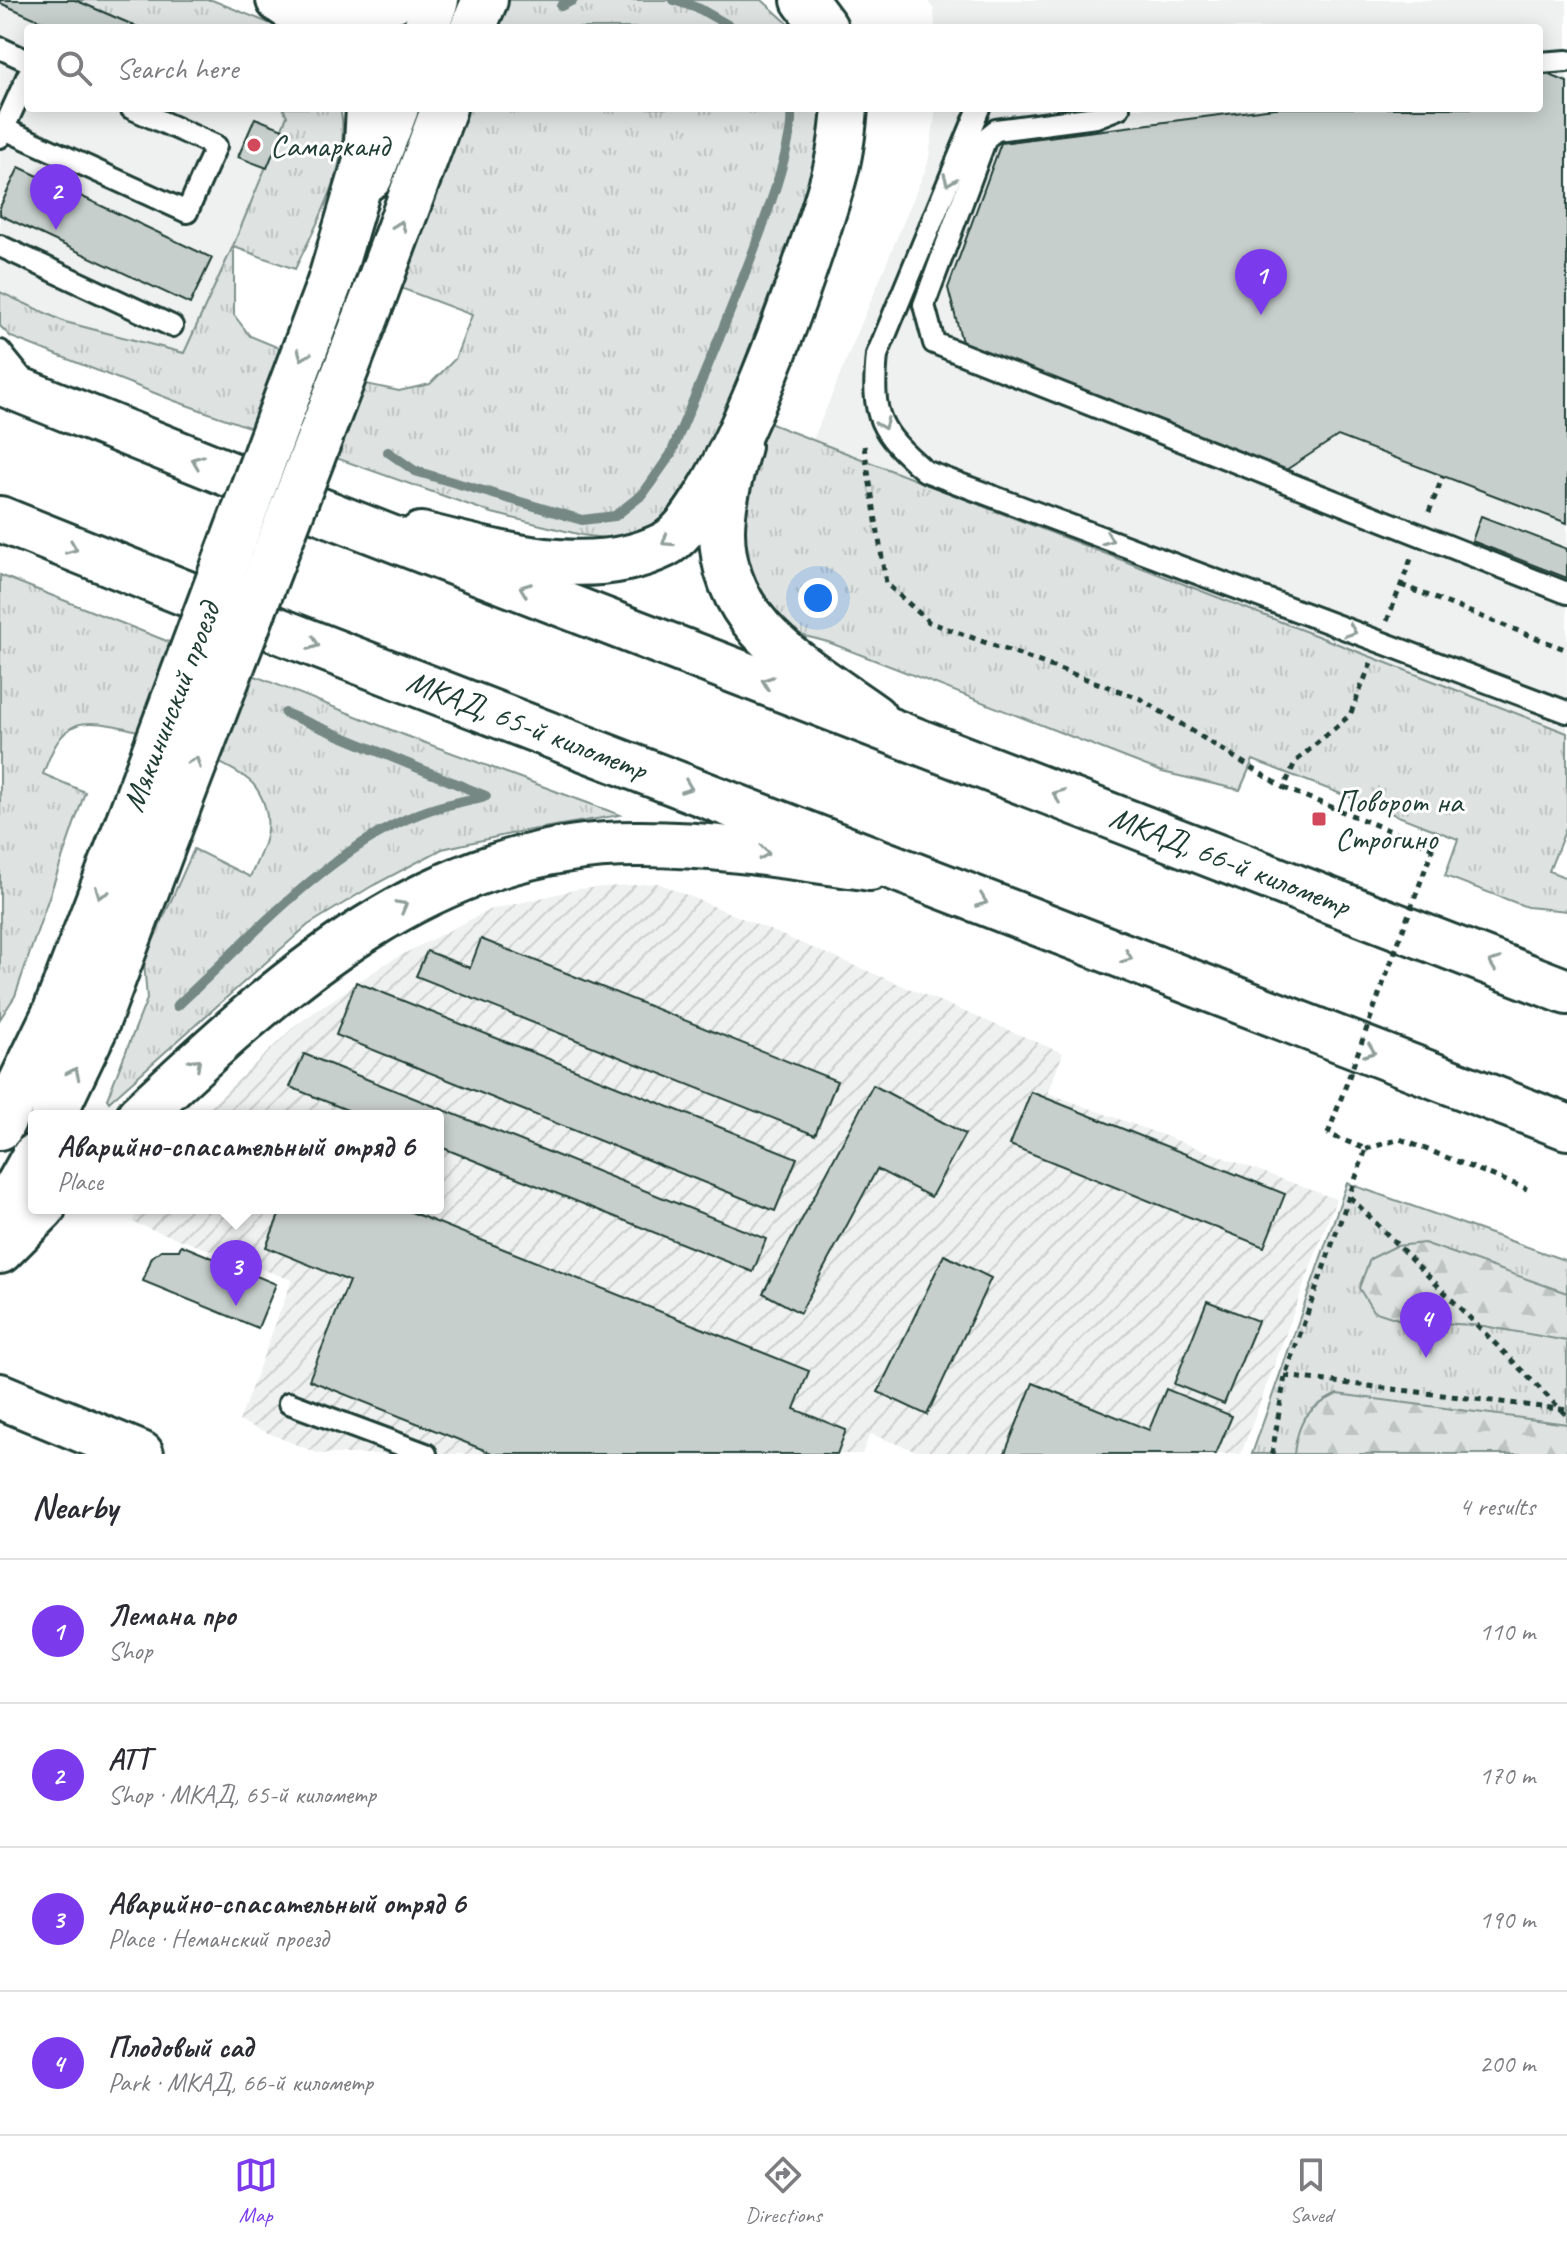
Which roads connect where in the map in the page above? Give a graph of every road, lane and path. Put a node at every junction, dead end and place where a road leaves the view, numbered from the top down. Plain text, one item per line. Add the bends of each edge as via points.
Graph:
1 (279, 0) edge
2 (297, 0) edge
3 (393, 0) edge
4 (436, 0) edge
5 (804, 0) edge
6 (314, 24) edge
7 (427, 24) edge
8 (822, 24) edge
9 (0, 48) edge
10 (24, 59) edge
11 (1567, 61) edge
12 (1543, 63) edge
13 (24, 83) edge
14 (140, 112) edge
15 (369, 112) edge
16 (394, 112) edge
17 (443, 112) edge
18 (844, 112) edge
19 (977, 112) edge
20 (1109, 112) edge
21 (1, 131) edge
22 (0, 246) edge
23 (330, 282) junction
24 (172, 326) dead end
25 (0, 351) edge
26 (19, 390) edge
27 (873, 398) junction
28 (741, 433) junction
29 (1443, 476) dead end
30 (321, 511) junction
31 (0, 519) edge
32 (1420, 535) junction
33 (1401, 585) junction
34 (1567, 593) edge
35 (1380, 641) junction
36 (1567, 650) edge
37 (1567, 712) edge
38 (892, 731) junction
39 (1284, 788) junction
40 (148, 827) junction
41 (909, 873) junction
42 (1567, 992) edge
43 (56, 1110) edge
44 (146, 1110) edge
45 (1567, 1127) edge
46 (3, 1128) edge
47 (1366, 1149) junction
48 (22, 1188) edge
49 (1527, 1189) dead end
50 (1350, 1197) junction
51 (0, 1251) edge
52 (1285, 1376) junction
53 (0, 1396) edge
54 (289, 1403) dead end
55 (1558, 1408) junction
56 (1567, 1410) edge
57 (1567, 1416) edge
58 (141, 1454) edge
59 (426, 1454) edge
60 (1272, 1454) edge

1 - 6 main road
2 - 3 main road via 355,8
4 - 7 main road
5 - 8 main road
9 - 10 lane
11 - 12 lane
13 - 21 lane
14 - 21 lane via 216,146 187,212
15 - 23 main road via 366,161
16 - 23 main road
40 -> 17 main road, Мякининский проезд, bridge via 373,299
18 - 28 main road via 834,178
19 -> 27 lane via 877,355
20 - 32 lane via 996,130 986,138 924,305 934,343
22 - 24 lane
23 -> 40 main road, Мякининский проезд, bridge
25 - 26 lane
30 -> 26 main road
27 -> 35 lane via 889,440 925,471
27 - 39 path via 862,433 886,583 929,622 1139,698
28 -> 30 main road via 694,519 668,544 625,560 567,563 496,552
28 - 38 main road via 722,530 727,573 745,613 780,648
29 - 32 path
38 -> 30 main road
31 -> 41 main road, МКАД, 65-й километр
32 - 33 path
32 - 34 lane
33 - 35 path
33 - 36 path
35 - 37 lane
35 - 39 path via 1350,715 1295,762
42 -> 38 main road, МКАД, 66-й километр
39 - 47 path, bridge via 1433,848 1328,1134
43 -> 40 main road, Мякининский проезд via 94,1030
40 -> 46 main road, Мякининский проезд
44 -> 41 main road via 293,979 370,923 432,890 508,862 640,843
41 -> 45 main road, МКАД, 65-й километр
47 - 49 path via 1400,1139
47 - 50 path
48 - 51 main road
50 - 52 path
50 - 55 path
52 - 55 path
52 - 60 path
53 - 58 main road
54 - 59 lane
55 - 56 path
55 - 57 path

